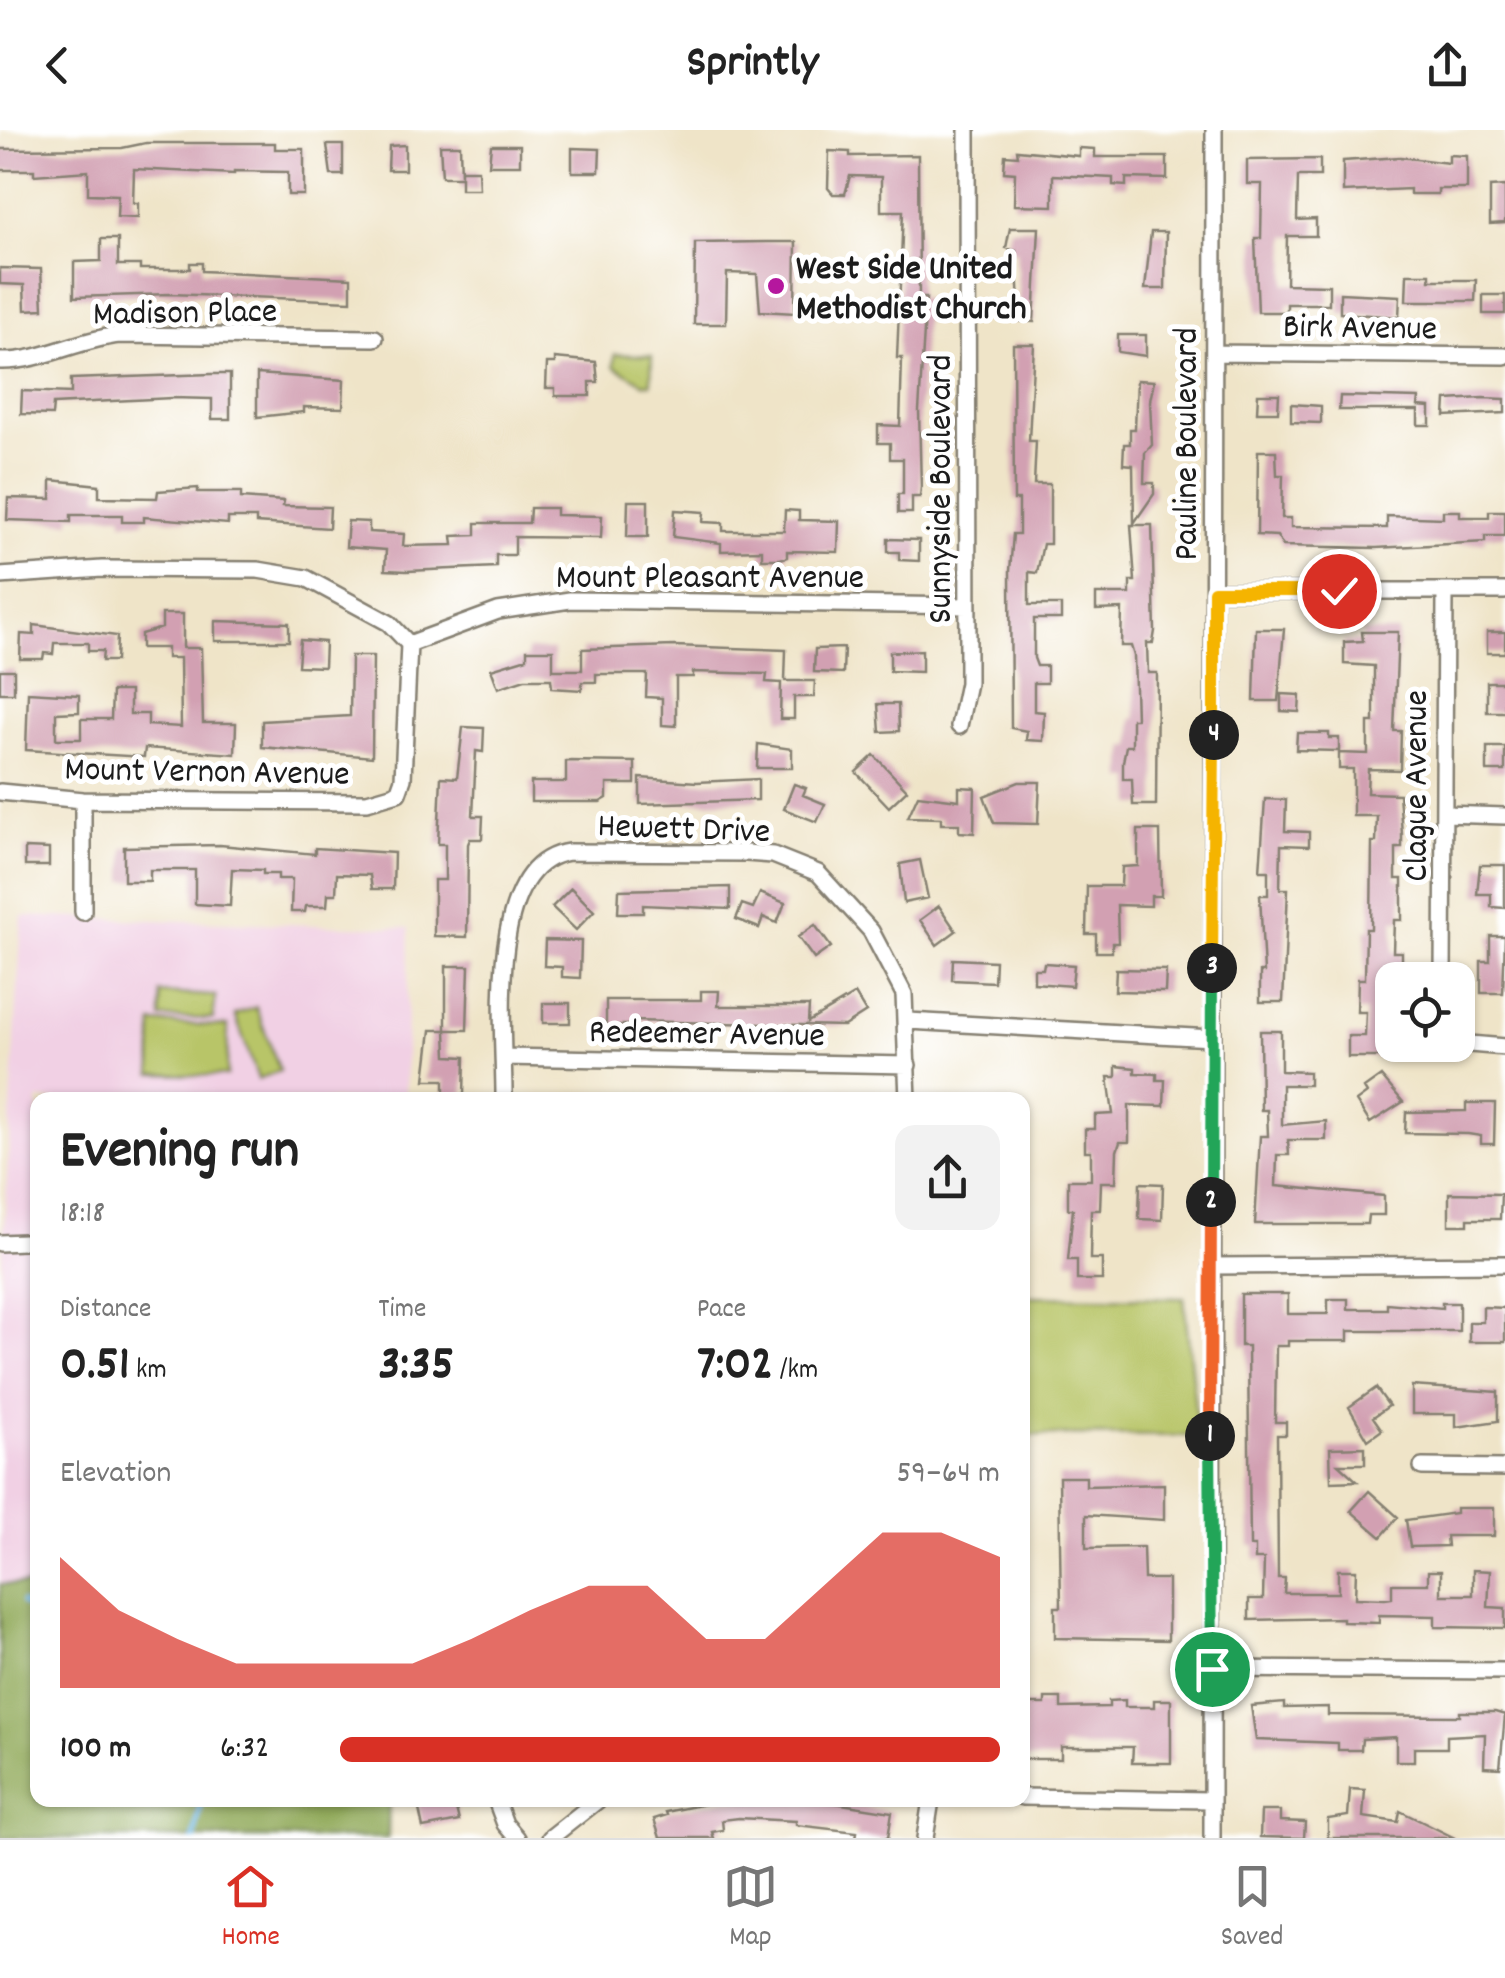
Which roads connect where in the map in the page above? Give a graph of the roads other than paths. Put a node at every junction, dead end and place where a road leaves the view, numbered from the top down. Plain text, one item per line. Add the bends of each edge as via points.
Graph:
1 (967, 130) edge
2 (1214, 130) edge
3 (375, 338) dead end
4 (1214, 353) junction
5 (1505, 356) edge
6 (0, 361) edge
7 (0, 576) edge
8 (1214, 591) junction
9 (1505, 591) edge
10 (1444, 592) junction
11 (968, 606) junction
12 (409, 644) junction
13 (959, 726) dead end
14 (0, 792) edge
15 (83, 800) junction
16 (1444, 814) junction
17 (1505, 816) edge
18 (83, 912) dead end
19 (1443, 962) edge
20 (908, 1022) junction
21 (1212, 1038) junction
22 (1475, 1044) edge
23 (1505, 1046) edge
24 (504, 1057) junction
25 (908, 1065) junction
26 (504, 1092) edge
27 (908, 1092) edge
28 (24, 1242) dead end
29 (0, 1243) edge
30 (1505, 1264) edge
31 (1211, 1266) junction
32 (1422, 1467) dead end
33 (1505, 1468) edge
34 (1212, 1669) junction
35 (1505, 1671) edge
36 (1030, 1797) edge
37 (1210, 1800) junction
38 (499, 1807) edge
39 (589, 1807) edge
40 (930, 1807) edge
41 (517, 1838) edge
42 (550, 1838) edge
43 (925, 1838) edge
44 (1212, 1838) edge

1 - 11 street, Sunnyside Boulevard
2 - 4 street, Pauline Boulevard
3 - 6 street, Madison Place via 120,335
4 - 5 street, Birk Avenue
4 - 8 street, Pauline Boulevard
7 - 12 street via 258,570 306,578 389,623
8 - 10 street
8 - 21 street, Pauline Boulevard
9 - 10 street
10 - 16 street, Clague Avenue
11 - 12 street, Mount Pleasant Avenue via 570,600 498,611
11 - 13 street, Sunnyside Boulevard via 968,683
12 - 15 street, Mount Vernon Avenue via 398,793 366,802
14 - 15 street, Mount Vernon Avenue
15 - 18 street
16 - 17 street
16 - 19 street, Clague Avenue
20 - 21 street
20 - 24 street, Hewett Drive via 904,994 871,931 818,873 773,855 551,855 517,892 509,922
20 - 25 street, Hewett Drive
21 - 31 street, Pauline Boulevard
22 - 23 street
24 - 25 street, Redeemer Avenue
24 - 26 street
25 - 27 street, Hewett Drive
28 - 29 street
30 - 31 street
31 - 34 street, Pauline Boulevard
32 - 33 street
34 - 35 street
34 - 37 street, Pauline Boulevard
36 - 37 street
37 - 44 street, Pauline Boulevard
38 - 41 street
39 - 42 street
40 - 43 street

